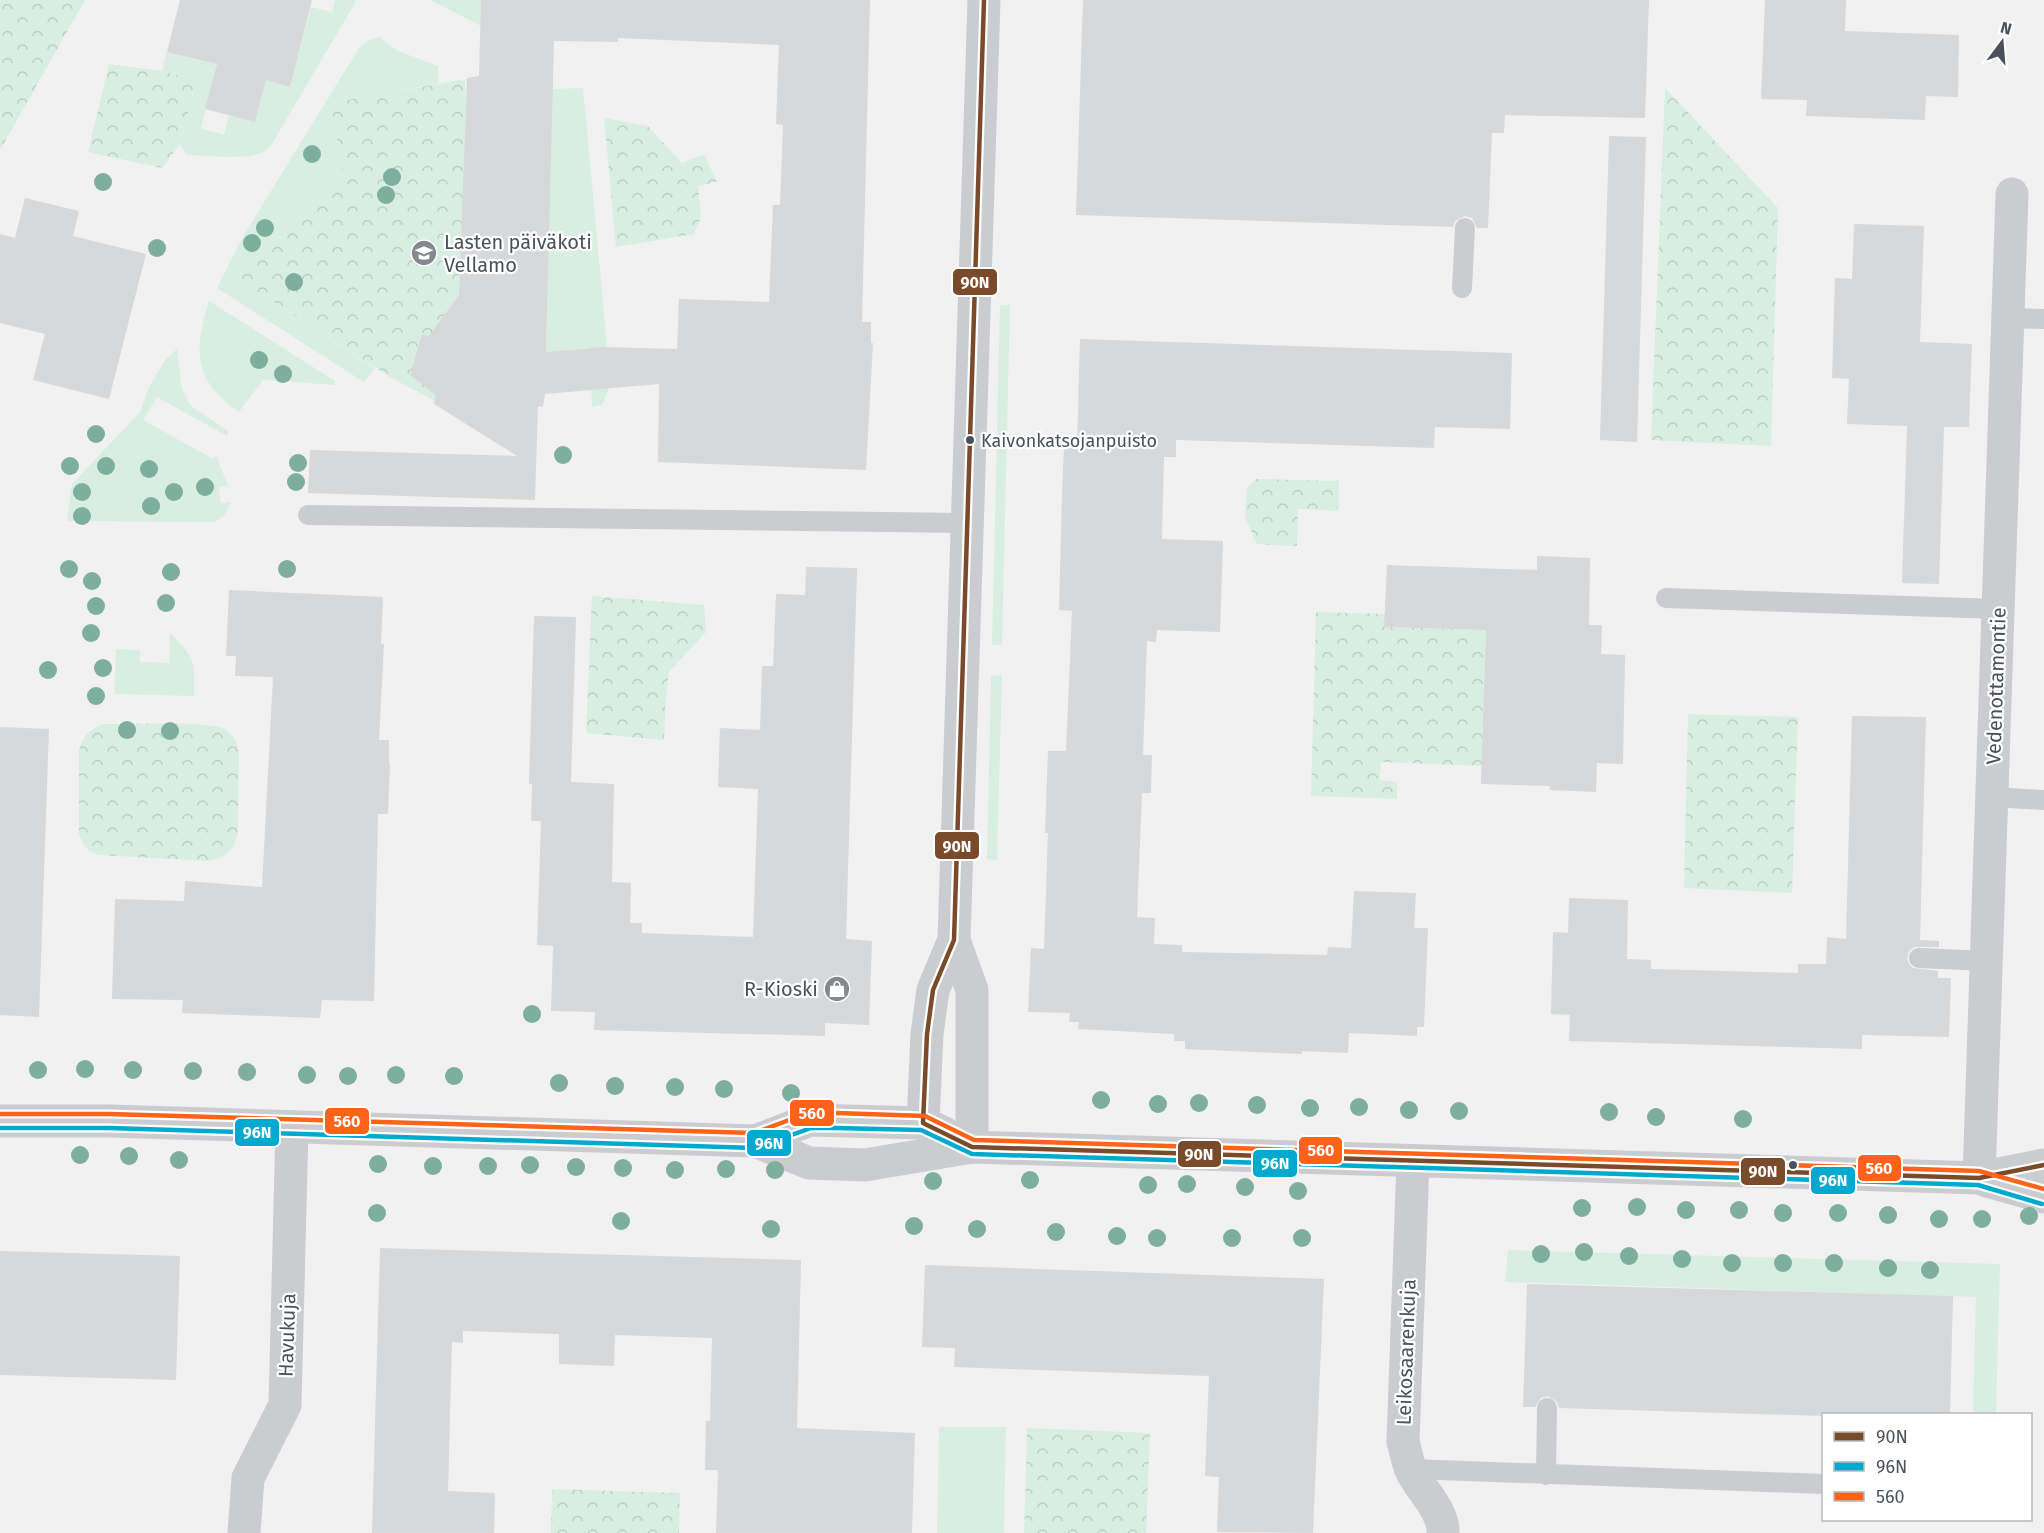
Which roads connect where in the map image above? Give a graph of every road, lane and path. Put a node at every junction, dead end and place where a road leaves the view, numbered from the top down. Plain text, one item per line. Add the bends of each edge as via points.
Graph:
1 (984, 0) edge
2 (2012, 194) dead end
3 (1465, 228) dead end
4 (1462, 288) dead end
5 (2008, 318) junction
6 (2044, 319) edge
7 (308, 515) dead end
8 (967, 523) junction
9 (1666, 598) dead end
10 (1998, 609) junction
11 (1992, 796) junction
12 (2044, 800) edge
13 (954, 940) junction
14 (1919, 958) dead end
15 (1986, 961) junction
16 (0, 1121) edge
17 (923, 1123) junction
18 (292, 1127) junction
19 (756, 1141) junction
20 (972, 1147) junction
21 (1413, 1161) junction
22 (2044, 1165) edge
23 (1979, 1178) junction
24 (2044, 1197) edge
25 (1547, 1408) dead end
26 (1411, 1469) junction
27 (1546, 1475) junction
28 (1822, 1484) edge
29 (244, 1533) edge
30 (1443, 1533) edge

1 - 8 street
2 - 5 street, Vedenottamontie
3 - 4 lane
5 - 6 lane
5 - 10 street, Vedenottamontie
7 - 8 lane
8 - 13 street
9 - 10 lane
10 - 11 street, Vedenottamontie
11 - 12 lane
11 - 15 street, Vedenottamontie
13 - 17 street via 933,990
13 - 20 street via 972,990
14 - 15 lane
15 - 23 street, Vedenottamontie
16 - 18 street
17 - 19 street via 810,1119
17 - 20 street
18 - 19 street
18 - 29 street, Havukuja via 285,1405 248,1478
19 - 20 street via 809,1163 865,1165
20 - 21 street
21 - 23 street
21 - 26 street, Leikosaarenkuja via 1403,1442
22 - 23 street
23 - 24 street
25 - 27 lane
26 - 27 lane
26 - 30 street, Leikosaarenkuja via 1438,1514
27 - 28 lane

